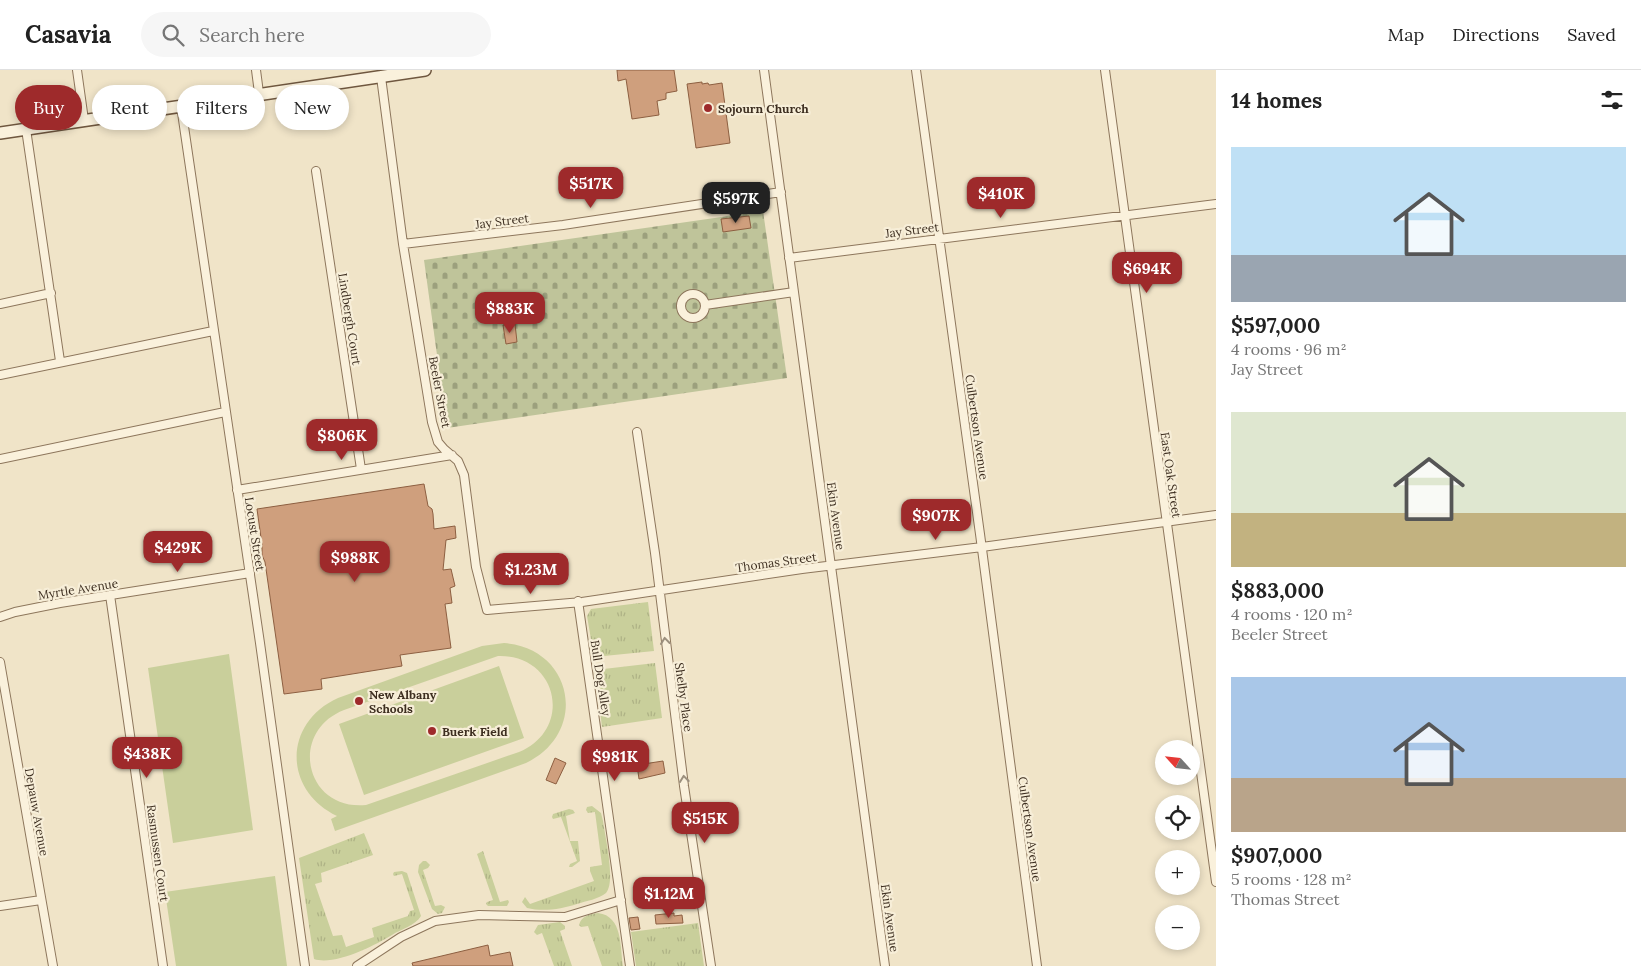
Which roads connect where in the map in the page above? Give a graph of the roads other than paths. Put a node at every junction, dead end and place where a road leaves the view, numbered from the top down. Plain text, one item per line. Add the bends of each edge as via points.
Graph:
1 (77, 70) edge
2 (256, 70) edge
3 (425, 70) edge
4 (764, 70) edge
5 (916, 70) edge
6 (1105, 70) edge
7 (381, 76) junction
8 (258, 85) edge
9 (265, 92) edge
10 (177, 107) edge
11 (84, 120) joint
12 (20, 130) edge
13 (26, 130) edge
14 (184, 130) edge
15 (0, 133) edge
16 (316, 172) dead end
17 (780, 192) junction
18 (1216, 204) edge
19 (1125, 216) junction
20 (939, 238) junction
21 (403, 244) junction
22 (790, 258) junction
23 (794, 292) junction
24 (51, 294) junction
25 (0, 304) edge
26 (705, 305) dead end
27 (213, 331) junction
28 (60, 361) junction
29 (0, 375) edge
30 (225, 412) junction
31 (637, 432) dead end
32 (452, 455) junction
33 (0, 459) edge
34 (361, 469) junction
35 (236, 490) junction
36 (1216, 514) edge
37 (1166, 521) junction
38 (982, 547) junction
39 (831, 566) junction
40 (250, 573) junction
41 (659, 590) junction
42 (110, 595) junction
43 (578, 601) junction
44 (0, 616) edge
45 (0, 662) edge
46 (9, 714) junction
47 (0, 716) edge
48 (1212, 829) edge
49 (1216, 882) edge
50 (41, 900) junction
51 (621, 900) junction
52 (0, 906) edge
53 (52, 966) edge
54 (163, 966) edge
55 (305, 966) edge
56 (357, 966) edge
57 (630, 966) edge
58 (711, 966) edge
59 (885, 966) edge
60 (1037, 966) edge

1 - 11 street
2 - 8 street
3 - 7 main road
4 - 17 street, Ekin Avenue
5 - 20 street, Culbertson Avenue
6 - 19 street, East Oak Street
7 - 9 main road
7 - 21 street, Beeler Street
10 - 11 main road
12 - 15 main road
13 - 24 street
14 - 27 street, Locust Street
16 - 34 street, Lindbergh Court
17 - 21 street, Jay Street via 563,225
17 - 22 street, Ekin Avenue
18 - 19 street, Jay Street
19 - 20 street, Jay Street
19 - 37 street, East Oak Street
20 - 22 street, Jay Street
20 - 38 street, Culbertson Avenue
21 - 32 street, Beeler Street via 432,422 438,442
22 - 23 street, Ekin Avenue
23 - 26 street
23 - 39 street, Ekin Avenue
24 - 25 street
24 - 28 street
27 - 28 street
27 - 30 street, Locust Street
28 - 29 street
30 - 33 street
30 - 35 street, Locust Street
31 - 41 street, Shelby Place
32 - 34 street
32 - 43 street, Beeler Street via 464,475 476,567 487,610
34 - 35 street
35 - 40 street, Locust Street
36 - 37 street, Thomas Street
37 - 38 street, Thomas Street
37 - 48 street, East Oak Street
38 - 39 street, Thomas Street
38 - 60 street, Culbertson Avenue
39 - 41 street, Thomas Street
39 - 59 street, Ekin Avenue
40 - 42 street, Myrtle Avenue
40 - 55 street, Locust Street
41 - 43 street, Thomas Street
58 -> 41 street, Shelby Place
42 - 44 street, Myrtle Avenue
42 - 54 street, Rasmussen Court
43 - 51 street, Bull Dog Alley
45 - 46 street, Depauw Avenue
46 - 47 street
46 - 50 street, Depauw Avenue
48 - 49 street, East Oak Street
50 - 52 street
50 - 53 street, Depauw Avenue
51 - 56 street via 565,917 479,915 434,922 401,937
51 - 57 street, Bull Dog Alley

